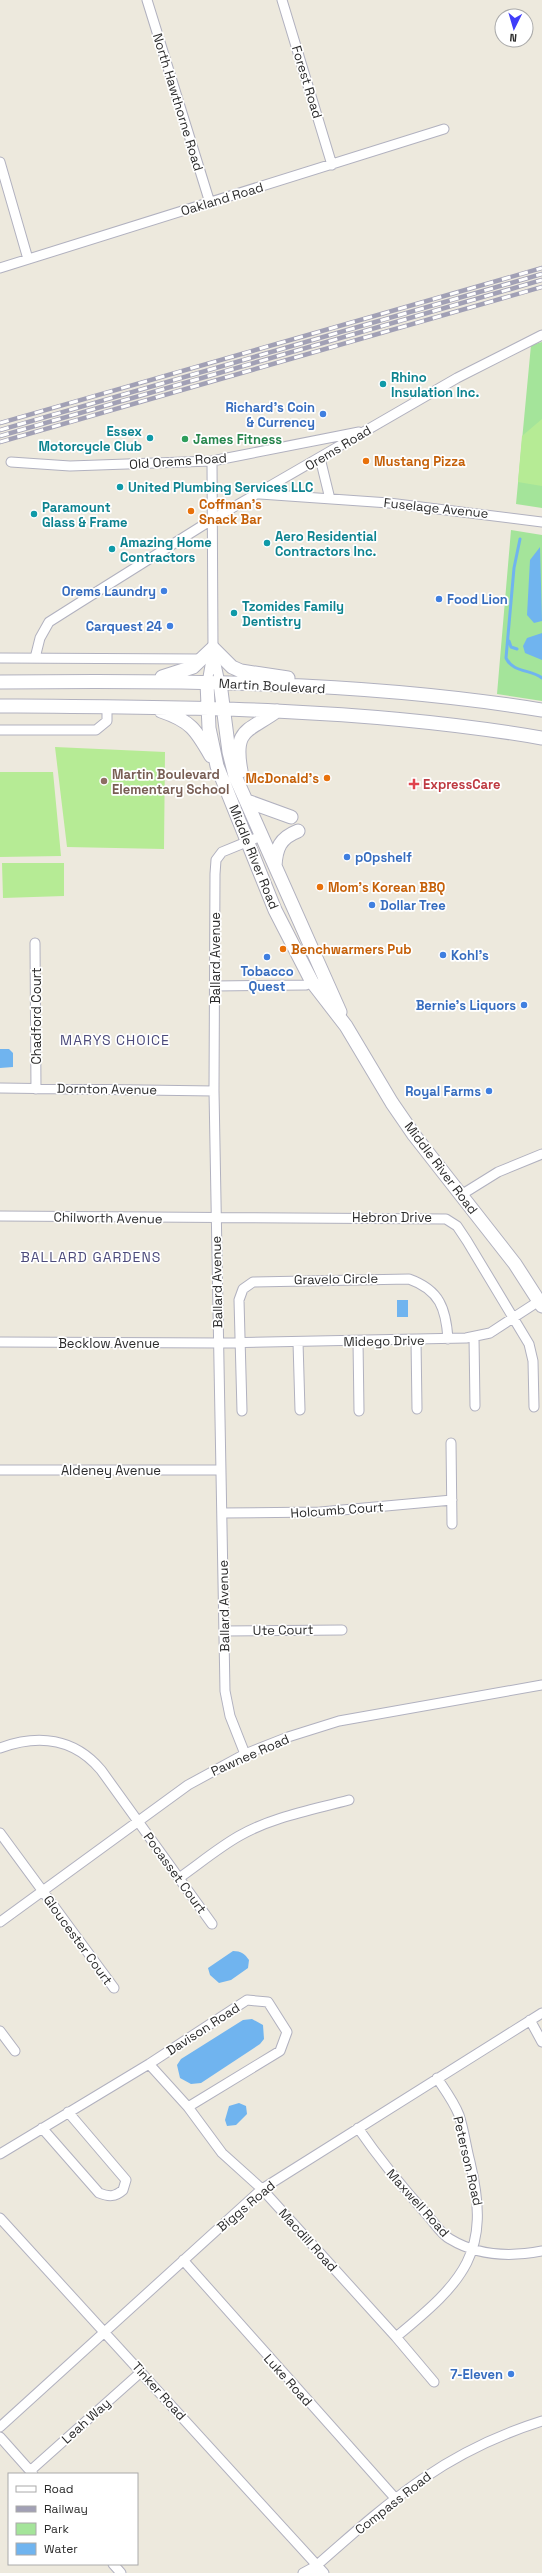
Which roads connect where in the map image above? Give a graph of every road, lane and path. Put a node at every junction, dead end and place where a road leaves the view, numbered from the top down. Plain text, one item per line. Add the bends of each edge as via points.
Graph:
1 (147, 0) edge
2 (282, 0) edge
3 (444, 129) dead end
4 (0, 162) edge
5 (332, 164) junction
6 (210, 203) junction
7 (28, 259) junction
8 (0, 268) edge
9 (542, 336) edge
10 (366, 431) junction
11 (320, 458) junction
12 (212, 461) junction
13 (11, 462) dead end
14 (260, 494) junction
15 (330, 499) junction
16 (212, 519) junction
17 (542, 522) edge
18 (213, 648) junction
19 (0, 658) edge
20 (35, 658) junction
21 (201, 659) junction
22 (152, 681) junction
23 (0, 682) edge
24 (213, 683) junction
25 (373, 691) junction
26 (0, 706) edge
27 (107, 706) junction
28 (150, 707) junction
29 (208, 709) junction
30 (223, 709) junction
31 (542, 710) edge
32 (277, 711) junction
33 (0, 730) edge
34 (542, 738) edge
35 (217, 766) junction
36 (247, 801) junction
37 (291, 817) dead end
38 (298, 831) dead end
39 (261, 836) junction
40 (247, 842) junction
41 (275, 866) junction
42 (35, 943) dead end
43 (312, 982) junction
44 (215, 986) junction
45 (346, 1026) junction
46 (0, 1088) edge
47 (36, 1088) junction
48 (214, 1091) junction
49 (542, 1154) edge
50 (461, 1195) junction
51 (0, 1216) edge
52 (216, 1219) junction
53 (541, 1303) edge
54 (515, 1317) junction
55 (474, 1337) junction
56 (448, 1339) junction
57 (416, 1340) junction
58 (358, 1341) junction
59 (0, 1342) edge
60 (298, 1342) junction
61 (219, 1343) junction
62 (241, 1343) junction
63 (475, 1406) dead end
64 (534, 1407) dead end
65 (417, 1408) dead end
66 (300, 1410) dead end
67 (242, 1411) dead end
68 (359, 1411) dead end
69 (451, 1443) dead end
70 (0, 1470) edge
71 (221, 1470) junction
72 (452, 1500) junction
73 (222, 1514) junction
74 (452, 1524) dead end
75 (342, 1630) dead end
76 (224, 1631) junction
77 (542, 1685) edge
78 (0, 1748) edge
79 (245, 1754) junction
80 (349, 1800) dead end
81 (138, 1821) junction
82 (0, 1833) edge
83 (179, 1878) junction
84 (43, 1891) junction
85 (0, 1922) edge
86 (212, 1924) dead end
87 (114, 1988) dead end
88 (542, 2013) edge
89 (530, 2020) junction
90 (0, 2030) edge
91 (542, 2042) edge
92 (15, 2051) dead end
93 (149, 2064) junction
94 (438, 2078) junction
95 (188, 2107) junction
96 (68, 2112) junction
97 (42, 2128) junction
98 (358, 2128) junction
99 (0, 2154) edge
100 (262, 2189) junction
101 (0, 2218) edge
102 (473, 2250) junction
103 (542, 2251) edge
104 (183, 2260) junction
105 (104, 2333) junction
106 (396, 2336) junction
107 (141, 2372) junction
108 (434, 2382) dead end
109 (542, 2421) edge
110 (0, 2427) edge
111 (0, 2437) edge
112 (31, 2473) edge
113 (394, 2498) junction
114 (114, 2565) edge
115 (314, 2570) edge
116 (121, 2573) edge
117 (303, 2573) edge
118 (324, 2573) edge

1 - 6 street, North Hawthorne Road
2 - 5 street, Forest Road
3 - 5 street, Oakland Road
4 - 7 street
5 - 6 street, Oakland Road
6 - 7 street, Oakland Road
7 - 8 street, Oakland Road
9 - 10 street, Orems Road via 458,378
10 - 11 street, Orems Road
10 - 12 street, Old Orems Road
11 - 14 street, Orems Road
11 - 15 street
12 - 13 street, Old Orems Road via 70,466
12 - 16 street, Middle River Road
14 - 15 street, Fuselage Avenue
14 - 16 street, Orems Road
15 - 17 street, Fuselage Avenue via 475,512
16 - 18 street, Middle River Road
16 - 20 street, Orems Road via 49,622 40,638
18 - 21 main road
18 - 24 street, Middle River Road
18 - 25 main road via 232,667 253,674
19 - 20 street
20 - 21 street
21 - 22 main road via 183,672
22 - 23 main road, Martin Boulevard
22 - 24 main road, Martin Boulevard
24 - 25 main road, Martin Boulevard
24 - 29 main road, Middle River Road
24 - 30 main road, Middle River Road
25 - 31 main road, Martin Boulevard via 446,697
26 - 27 main road, Martin Boulevard
27 - 28 main road, Martin Boulevard
27 - 33 street via 107,721 96,730
28 - 29 main road, Martin Boulevard
28 - 35 main road via 183,719 196,732
29 - 30 main road, Martin Boulevard
29 - 35 main road, Middle River Road
30 - 32 main road, Martin Boulevard
30 - 36 main road, Middle River Road via 231,761
32 - 34 main road, Martin Boulevard via 417,719
32 - 36 main road via 250,727 242,735 239,761
35 - 40 main road, Middle River Road
36 - 37 main road
36 - 39 main road, Middle River Road
38 - 41 main road via 281,841 276,853
39 - 40 street, Ballard Avenue
39 - 41 main road, Middle River Road
40 - 43 main road, Middle River Road via 275,910
40 - 44 street, Ballard Avenue via 222,852 216,860
41 - 45 main road, Middle River Road via 327,977
42 - 47 street, Chadford Court
43 - 44 street via 306,985
43 - 45 main road, Middle River Road
44 - 48 street, Ballard Avenue
45 - 50 main road, Middle River Road via 392,1103
46 - 47 street, Dornton Avenue
47 - 48 street, Dornton Avenue
48 - 52 street, Ballard Avenue
49 - 50 street via 498,1172
50 - 53 main road, Middle River Road via 515,1264
51 - 52 street, Chilworth Avenue
52 - 54 street, Hebron Drive via 446,1219 457,1226 468,1241
52 - 61 street, Ballard Avenue
53 - 54 street, Midego Drive
54 - 55 street, Midego Drive via 490,1333
54 - 64 street, Hebron Drive via 532,1350
55 - 56 street, Midego Drive
55 - 63 street
56 - 57 street, Midego Drive
56 - 62 street, Gravelo Circle via 447,1320 439,1301 429,1288 409,1279 270,1280 246,1285 240,1293
57 - 58 street, Midego Drive
57 - 65 street
58 - 60 street, Midego Drive
58 - 68 street
59 - 61 street, Becklow Avenue
60 - 62 street, Midego Drive
60 - 66 street
61 - 62 street, Midego Drive
61 - 71 street, Ballard Avenue
62 - 67 street, Gravelo Circle
69 - 72 street
70 - 71 street, Aldeney Avenue
71 - 73 street, Ballard Avenue
72 - 73 street, Holcumb Court via 320,1512
72 - 74 street
73 - 76 street, Ballard Avenue
75 - 76 street, Ute Court
76 - 79 street, Ballard Avenue via 227,1706
77 - 79 street, Pawnee Road via 339,1722 288,1737
78 - 81 street, Pocasset Court via 40,1740 61,1742 75,1748 95,1763
79 - 81 street, Pawnee Road via 188,1785
80 - 83 street via 287,1816 253,1829 225,1845
81 - 83 street, Pocasset Court
81 - 84 street, Pawnee Road
82 - 84 street, Gloucester Court
83 - 86 street, Pocasset Court
84 - 85 street, Pawnee Road
84 - 87 street, Gloucester Court
88 - 89 street, Biggs Road
89 - 91 street
89 - 94 street, Biggs Road
90 - 92 street
93 - 95 street, Macdill Road
93 - 95 street, Davison Road via 247,2000 268,2002 287,2032 280,2051
93 - 96 street, Davison Road
94 - 98 street, Biggs Road
94 - 102 street, Peterson Road via 459,2115 478,2192 478,2229
95 - 100 street, Macdill Road via 222,2153
96 - 97 street, Davison Road
96 - 97 street via 126,2180 124,2190 117,2195 99,2193
97 - 99 street, Davison Road
98 - 100 street, Biggs Road
98 - 102 street, Maxwell Road via 388,2171 448,2239
100 - 104 street, Biggs Road
100 - 106 street, Macdill Road
101 - 105 street, Tinker Road
102 - 103 street, Maxwell Road via 520,2255
102 - 106 street, Peterson Road via 463,2272 450,2289
104 - 105 street, Biggs Road
104 - 113 street, Luke Road
105 - 107 street, Tinker Road
105 - 110 street, Biggs Road
106 - 108 street, Macdill Road
107 - 112 street, Leah Way
107 - 115 street, Tinker Road
109 - 113 street, Compass Road via 461,2454
111 - 112 street
113 - 115 street, Compass Road
114 - 116 street
115 - 117 street, Compass Road
115 - 118 street, Tinker Road

